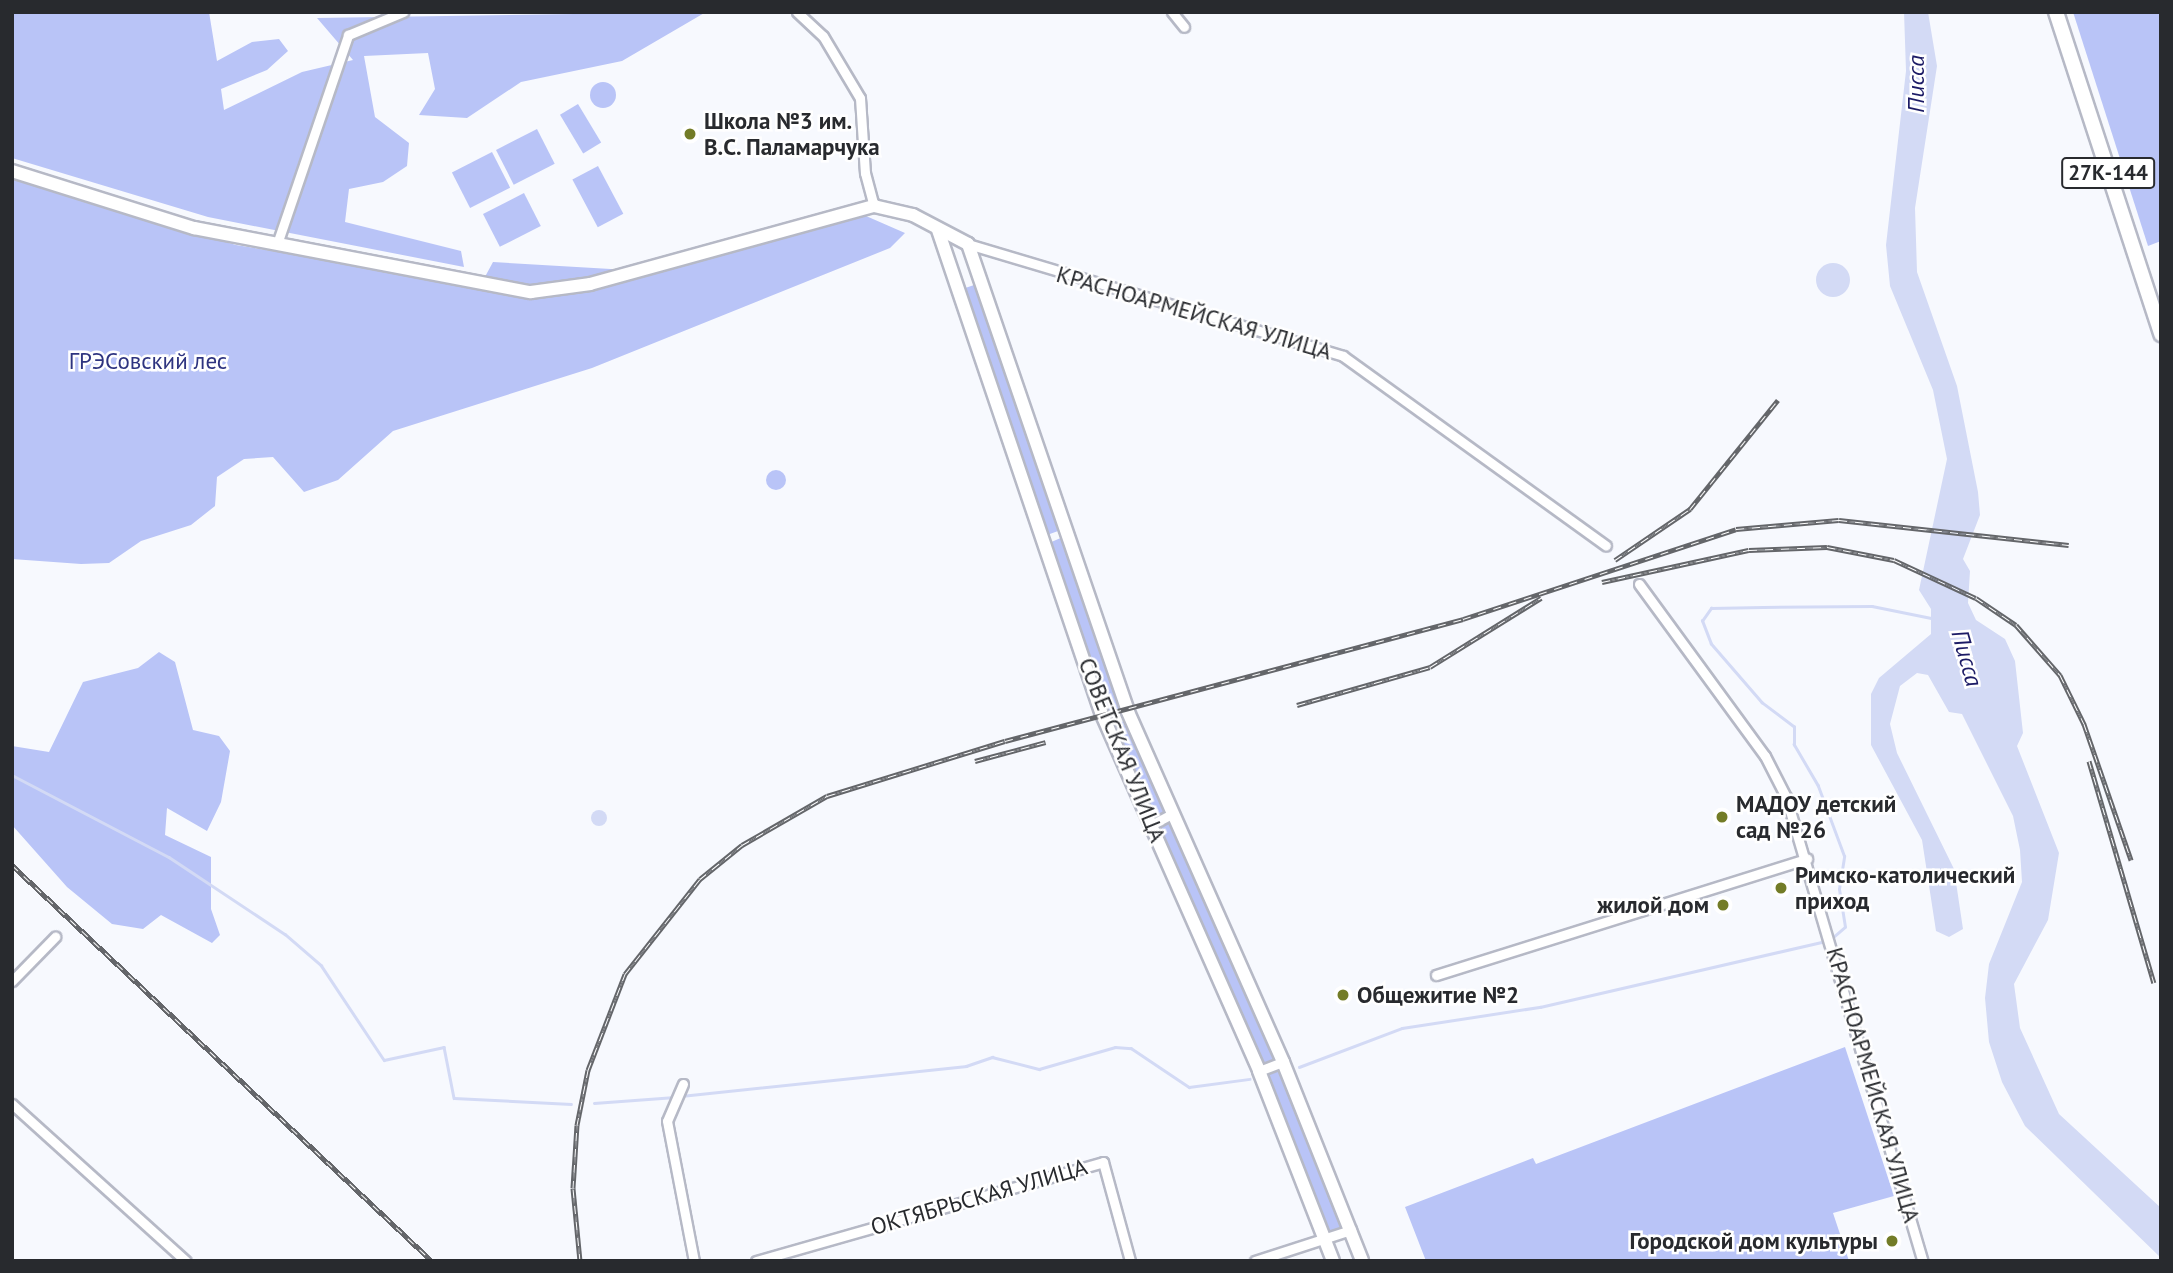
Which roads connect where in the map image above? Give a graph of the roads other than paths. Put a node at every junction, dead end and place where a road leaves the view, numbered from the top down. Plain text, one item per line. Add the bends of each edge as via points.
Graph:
1 (403, 12) edge
2 (797, 12) edge
3 (1172, 12) edge
4 (2056, 12) edge
5 (1184, 27) dead end
6 (12, 171) edge
7 (874, 206) junction
8 (938, 230) junction
9 (277, 244) junction
10 (968, 244) junction
11 (2161, 334) edge
12 (1606, 546) dead end
13 (1639, 584) dead end
14 (1172, 814) junction
15 (1151, 825) junction
16 (1807, 859) junction
17 (55, 937) dead end
18 (1436, 975) dead end
19 (12, 981) edge
20 (1283, 1062) junction
21 (1259, 1071) junction
22 (683, 1084) dead end
23 (12, 1104) edge
24 (1351, 1230) junction
25 (1324, 1238) junction
26 (186, 1261) edge
27 (694, 1261) edge
28 (757, 1261) edge
29 (1130, 1261) edge
30 (1255, 1261) edge
31 (1333, 1261) edge
32 (1362, 1261) edge
33 (1923, 1261) edge

1 - 9 street via 348,35
2 - 7 street via 823,36 860,98 865,173
3 - 5 street
4 - 11 main road, 27К-144
6 - 9 main road via 194,228
7 - 8 main road, КРАСНОАРМЕЙСКАЯ УЛИЦА via 898,209
7 - 9 main road via 590,284 531,292
8 - 10 main road, КРАСНОАРМЕЙСКАЯ УЛИЦА
8 - 15 main road, СОВЕТСКАЯ УЛИЦА via 1101,712
10 - 12 street, КРАСНОАРМЕЙСКАЯ УЛИЦА via 1343,356
10 - 14 main road, СОВЕТСКАЯ УЛИЦА via 1122,694
13 - 16 street, КРАСНОАРМЕЙСКАЯ УЛИЦА via 1775,771
14 - 15 street
14 - 20 main road, СОВЕТСКАЯ УЛИЦА
15 - 21 main road, СОВЕТСКАЯ УЛИЦА
16 - 18 street
16 - 33 street, КРАСНОАРМЕЙСКАЯ УЛИЦА
17 - 19 street
20 - 21 street
20 - 24 main road, СОВЕТСКАЯ УЛИЦА
21 - 25 main road, СОВЕТСКАЯ УЛИЦА
22 - 27 street via 667,1121
23 - 26 street
24 - 25 street
24 - 32 main road, СОВЕТСКАЯ УЛИЦА
25 - 30 street
25 - 31 main road, СОВЕТСКАЯ УЛИЦА
28 - 29 street, ОКТЯБРЬСКАЯ УЛИЦА via 1103,1162

